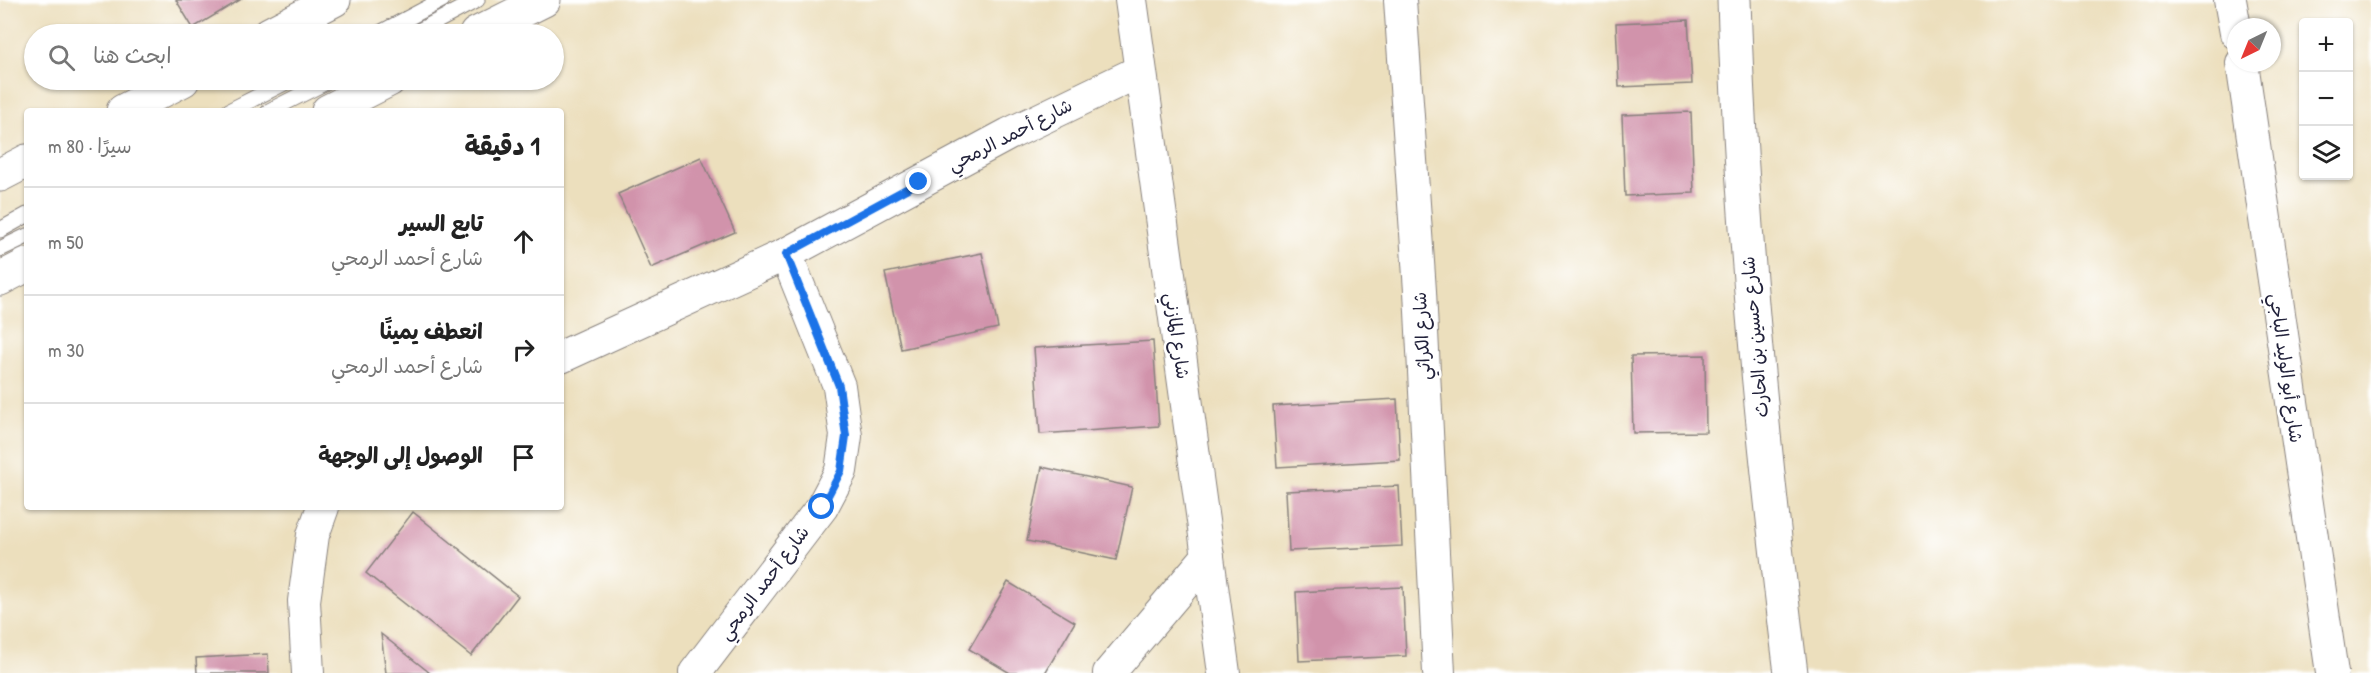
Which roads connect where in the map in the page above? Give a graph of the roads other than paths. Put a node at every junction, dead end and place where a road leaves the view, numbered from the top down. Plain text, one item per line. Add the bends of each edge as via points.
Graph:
1 (334, 0) edge
2 (442, 0) edge
3 (477, 0) edge
4 (544, 0) edge
5 (1131, 0) edge
6 (1400, 0) edge
7 (1734, 0) edge
8 (2230, 0) edge
9 (2233, 18) edge
10 (288, 24) edge
11 (397, 24) edge
12 (432, 24) edge
13 (496, 24) edge
14 (1140, 71) junction
15 (2243, 72) edge
16 (164, 90) edge
17 (270, 90) edge
18 (310, 90) edge
19 (369, 90) edge
20 (129, 108) edge
21 (235, 108) edge
22 (275, 108) edge
23 (333, 108) edge
24 (24, 163) edge
25 (0, 176) edge
26 (24, 217) edge
27 (0, 230) edge
28 (24, 237) edge
29 (0, 249) edge
30 (786, 254) junction
31 (24, 267) edge
32 (0, 279) edge
33 (564, 356) edge
34 (322, 510) edge
35 (1208, 556) junction
36 (308, 673) edge
37 (695, 673) edge
38 (1108, 673) edge
39 (1224, 673) edge
40 (1439, 673) edge
41 (1791, 673) edge
42 (2332, 673) edge

1 - 10 street
2 - 11 lane
3 - 12 lane
4 - 13 street
5 - 14 street, شارع المازني
6 - 40 street, شارع الكراثي via 1420,291
7 - 41 street, شارع حسين بن الحارث via 1749,268 1769,494
8 - 9 street
14 - 30 street, شارع أحمد الرمحي via 1009,134
14 - 35 street, شارع المازني
15 - 42 street, شارع أبو الوليد الباجي
16 - 20 street
17 - 21 lane
18 - 22 lane
19 - 23 street
24 - 25 street
26 - 27 lane
28 - 29 lane
30 - 33 street, شارع أحمد الرمحي
30 - 37 street, شارع أحمد الرمحي via 839,386 846,436 841,471 822,507
31 - 32 street
34 - 36 street via 313,535 304,601
35 - 38 street
35 - 39 street, شارع المازني

